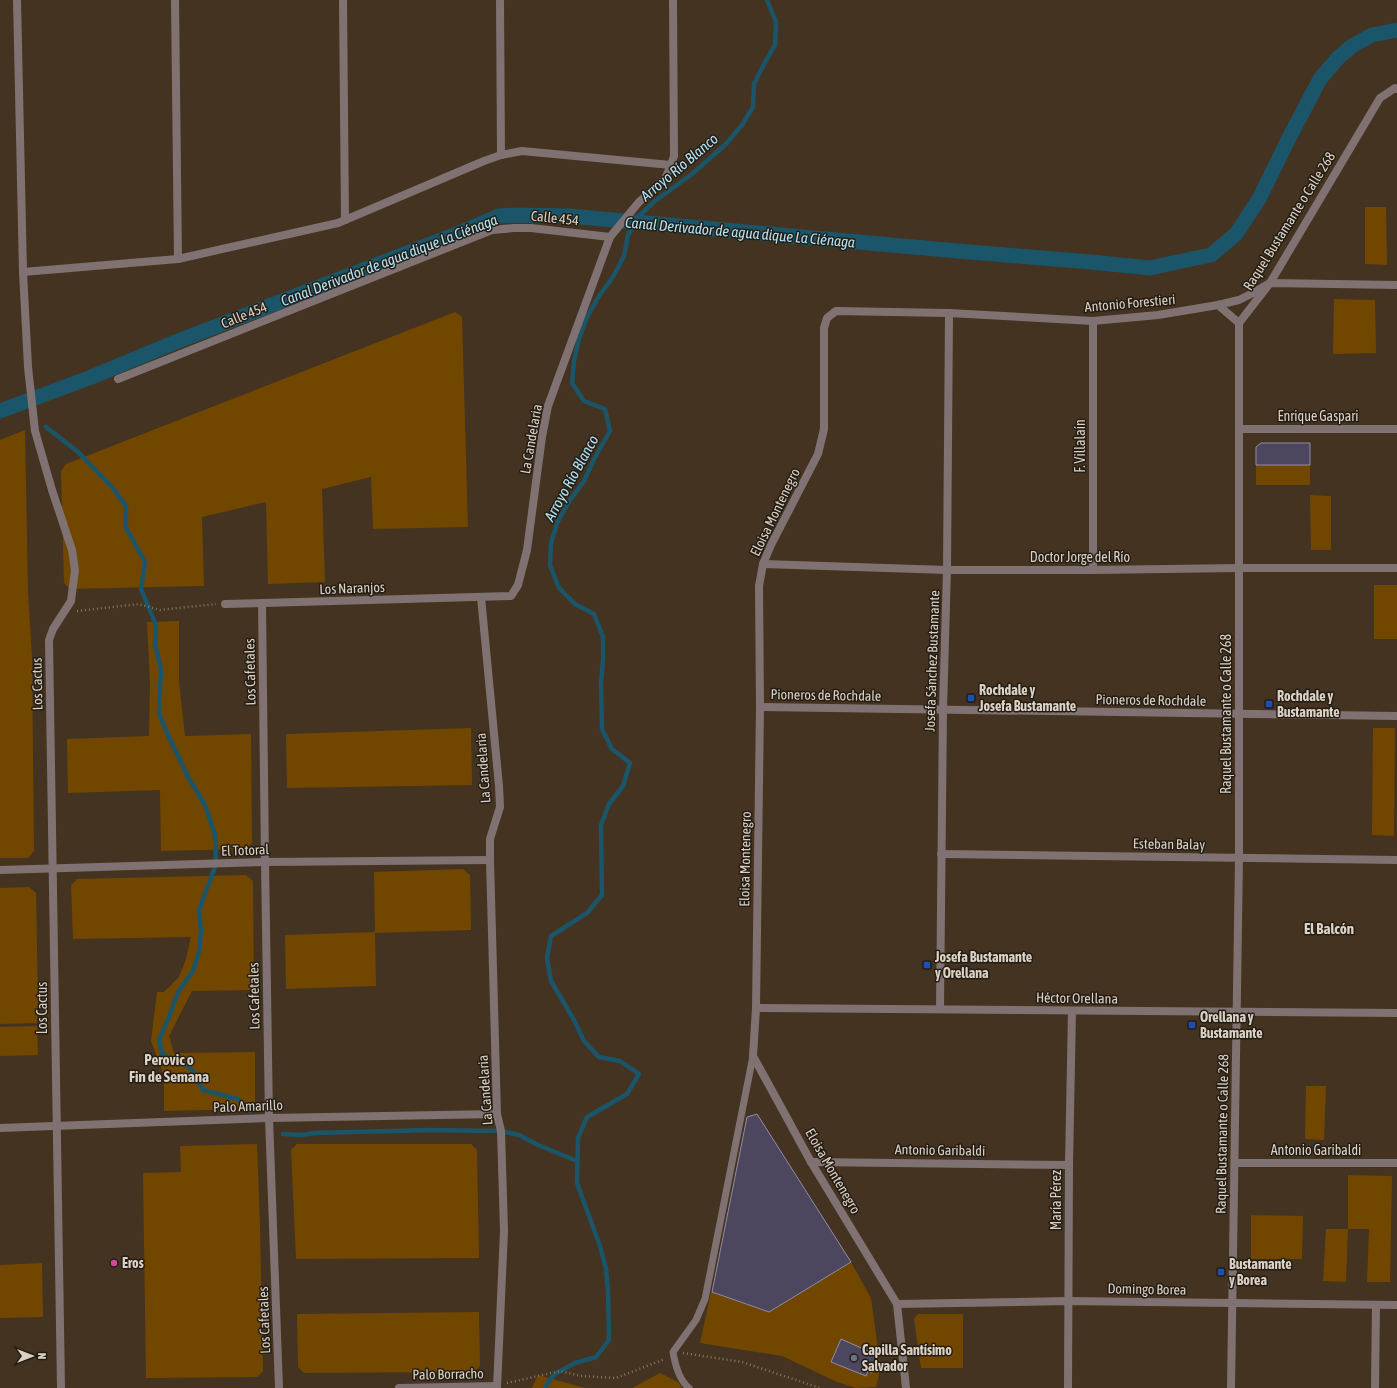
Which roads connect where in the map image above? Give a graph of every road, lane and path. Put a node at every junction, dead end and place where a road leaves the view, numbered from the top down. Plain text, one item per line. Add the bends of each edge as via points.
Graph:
1 (17, 0) edge
2 (175, 0) edge
3 (343, 0) edge
4 (500, 0) edge
5 (673, 0) edge
6 (1396, 89) edge
7 (501, 155) junction
8 (671, 165) junction
9 (345, 220) junction
10 (610, 237) junction
11 (178, 259) junction
12 (23, 272) junction
13 (1270, 283) junction
14 (1397, 285) edge
15 (1218, 306) junction
16 (836, 311) joint
17 (949, 313) junction
18 (1093, 322) junction
19 (1240, 323) junction
20 (118, 379) dead end
21 (1239, 429) junction
22 (1397, 429) edge
23 (763, 564) junction
24 (1238, 568) junction
25 (1397, 568) edge
26 (947, 570) junction
27 (1093, 570) junction
28 (481, 597) junction
29 (262, 603) junction
30 (224, 604) joint
31 (64, 612) junction
32 (760, 707) junction
33 (943, 709) junction
34 (1240, 715) junction
35 (1397, 716) edge
36 (941, 854) junction
37 (1240, 858) junction
38 (490, 860) junction
39 (1397, 860) edge
40 (264, 862) junction
41 (54, 869) junction
42 (0, 870) edge
43 (756, 1008) junction
44 (940, 1008) junction
45 (1072, 1011) junction
46 (1237, 1013) junction
47 (1397, 1013) edge
48 (753, 1056) junction
49 (497, 1114) junction
50 (269, 1118) junction
51 (56, 1126) junction
52 (0, 1128) edge
53 (811, 1162) junction
54 (1235, 1163) junction
55 (1397, 1163) edge
56 (1069, 1165) junction
57 (1068, 1301) junction
58 (1232, 1303) junction
59 (897, 1304) junction
60 (1397, 1304) edge
61 (1376, 1305) junction
62 (673, 1352) junction
63 (497, 1387) edge
64 (61, 1388) edge
65 (279, 1388) edge
66 (399, 1388) edge
67 (689, 1388) edge
68 (820, 1388) edge
69 (906, 1388) edge
70 (1068, 1388) edge
71 (1231, 1388) edge
72 (1375, 1388) edge

1 - 12 street
2 - 11 street
3 - 9 street
4 - 7 street
5 - 8 street via 674,156
6 - 13 street, Raquel Bustamante o Calle 268 via 1380,98
7 - 8 street via 522,151
7 - 9 street
8 - 10 street via 665,179 639,202
9 - 11 street
10 - 20 street, Calle 454 via 531,228 492,230
10 - 28 street, La Candelaria via 548,406 527,550 518,585 511,596
11 - 12 street
12 - 31 street via 28,367 35,431 72,550 75,570 71,601
13 - 14 street
13 - 15 street, Antonio Forestieri via 1239,300
13 - 19 street, Raquel Bustamante o Calle 268
15 - 18 street, Antonio Forestieri
15 - 19 street
16 - 17 street, Antonio Forestieri
16 - 23 street, Eloisa Montenegro via 827,318 824,328 824,429 818,454 770,545
17 - 18 street, Antonio Forestieri
17 - 26 street, Josefa Sánchez Bustamante
18 - 27 street, F. Villalaín
19 - 21 street, Raquel Bustamante o Calle 268
21 - 22 street, Enrique Gaspari
21 - 24 street, Raquel Bustamante o Calle 268
23 - 26 street, Doctor Jorge del Río
23 - 32 street, Eloisa Montenegro via 759,586
24 - 25 street, Doctor Jorge del Río
24 - 27 street, Doctor Jorge del Río
24 - 34 street, Raquel Bustamante o Calle 268
26 - 27 street, Doctor Jorge del Río
26 - 33 street, Josefa Sánchez Bustamante
28 - 29 street, Los Naranjos
28 - 38 street, La Candelaria via 500,793 500,807 490,839
29 - 30 street, Los Naranjos
29 - 40 street, Los Cafetales
30 - 31 path via 160,610 139,604
31 - 41 street, Los Cactus via 49,640
32 - 33 street, Pioneros de Rochdale
32 - 43 street, Eloisa Montenegro
33 - 34 street, Pioneros de Rochdale
33 - 36 street, Josefa Sánchez Bustamante
34 - 35 street, Pioneros de Rochdale
34 - 37 street, Raquel Bustamante o Calle 268
36 - 37 street, Esteban Balay
36 - 44 street, Josefa Sánchez Bustamante
37 - 39 street, Esteban Balay
37 - 46 street, Raquel Bustamante o Calle 268
38 - 40 street, El Totoral
38 - 49 street, La Candelaria
40 - 41 street, El Totoral
40 - 50 street, Los Cafetales
41 - 42 street, El Totoral
41 - 51 street, Los Cactus
43 - 44 street, Héctor Orellana
43 - 48 street, Eloisa Montenegro
44 - 45 street, Héctor Orellana
45 - 46 street, Héctor Orellana
45 - 56 street, María Pérez
46 - 47 street, Héctor Orellana
46 - 54 street, Raquel Bustamante o Calle 268
48 - 53 street, Eloisa Montenegro
48 - 62 lane via 705,1299 696,1320
49 - 50 street, Palo Amarillo
49 - 63 street, La Candelaria via 501,1131 504,1231
50 - 51 street, Palo Amarillo
50 - 65 street, Los Cafetales
51 - 52 street, Palo Amarillo
51 - 64 street, Los Cactus
53 - 56 street, Antonio Garibaldi
53 - 59 street, Eloisa Montenegro
54 - 55 street, Antonio Garibaldi
54 - 58 street, Raquel Bustamante o Calle 268
56 - 57 street, María Pérez
57 - 58 street, Domingo Borea
57 - 59 street, Domingo Borea
57 - 70 street, María Pérez
58 - 61 street, Domingo Borea
58 - 71 street, Raquel Bustamante o Calle 268
59 - 69 street, Eloisa Montenegro
60 - 61 street, Domingo Borea
61 - 72 street
62 - 63 path via 664,1360 616,1378 581,1376 560,1371
62 - 67 lane via 675,1364
62 - 68 path via 742,1362
63 - 66 street, Palo Borracho

